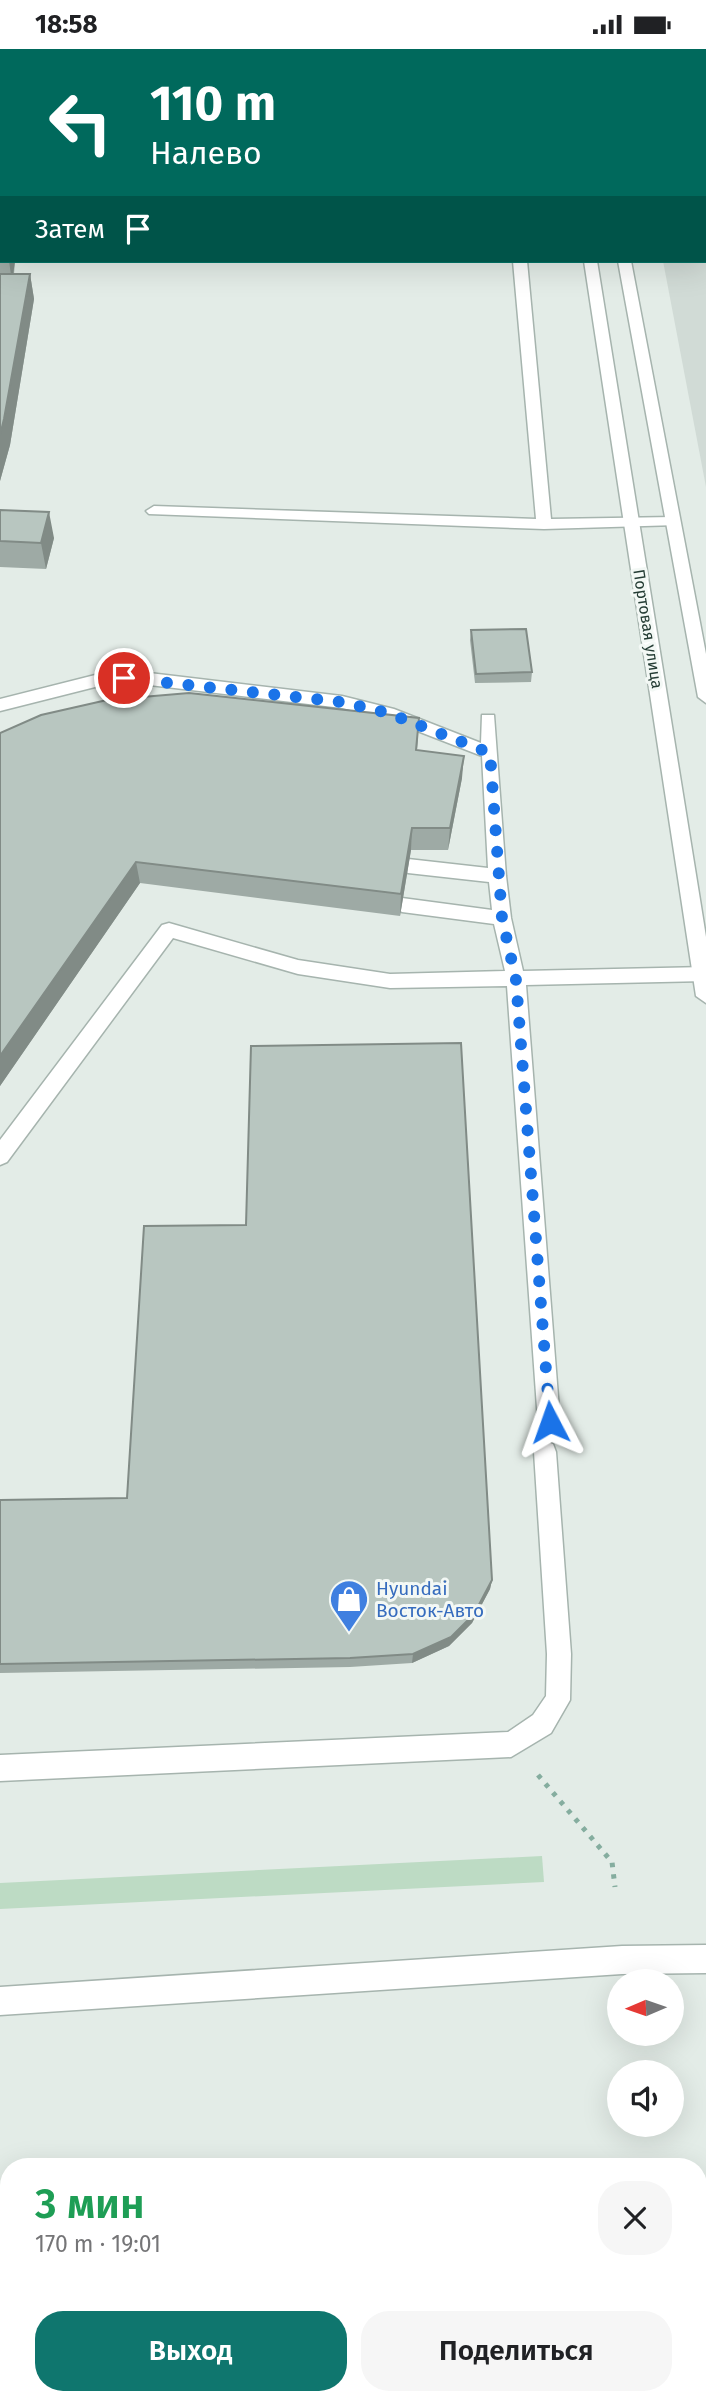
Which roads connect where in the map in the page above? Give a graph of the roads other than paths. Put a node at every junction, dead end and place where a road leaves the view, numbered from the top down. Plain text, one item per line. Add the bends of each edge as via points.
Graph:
1 (520, 263) edge
2 (590, 263) edge
3 (624, 263) edge
4 (154, 511) dead end
5 (673, 522) junction
6 (632, 523) junction
7 (544, 524) junction
8 (706, 697) edge
9 (0, 705) edge
10 (488, 719) dead end
11 (490, 753) junction
12 (408, 866) edge
13 (497, 876) junction
14 (402, 905) edge
15 (502, 918) junction
16 (704, 974) edge
17 (516, 980) junction
18 (706, 996) edge
19 (0, 1156) edge
20 (550, 1422) dead end
21 (545, 1452) dead end
22 (0, 1768) edge
23 (706, 1959) edge
24 (0, 2001) edge

1 - 7 street
2 - 6 street, Портовая улица
3 - 5 street
4 - 7 street
5 - 6 street
5 - 8 street
6 - 7 street
6 - 16 street, Портовая улица
9 - 11 street via 107,678 141,678 342,702 388,713
10 - 11 street
11 - 13 street
12 - 13 street
13 - 15 street
14 - 15 street
15 - 17 street
16 - 17 street
16 - 18 street, Портовая улица
17 - 19 street via 390,981 298,967 169,930
17 - 20 street
21 - 22 street via 558,1700 542,1724 511,1744
23 - 24 street via 622,1960

